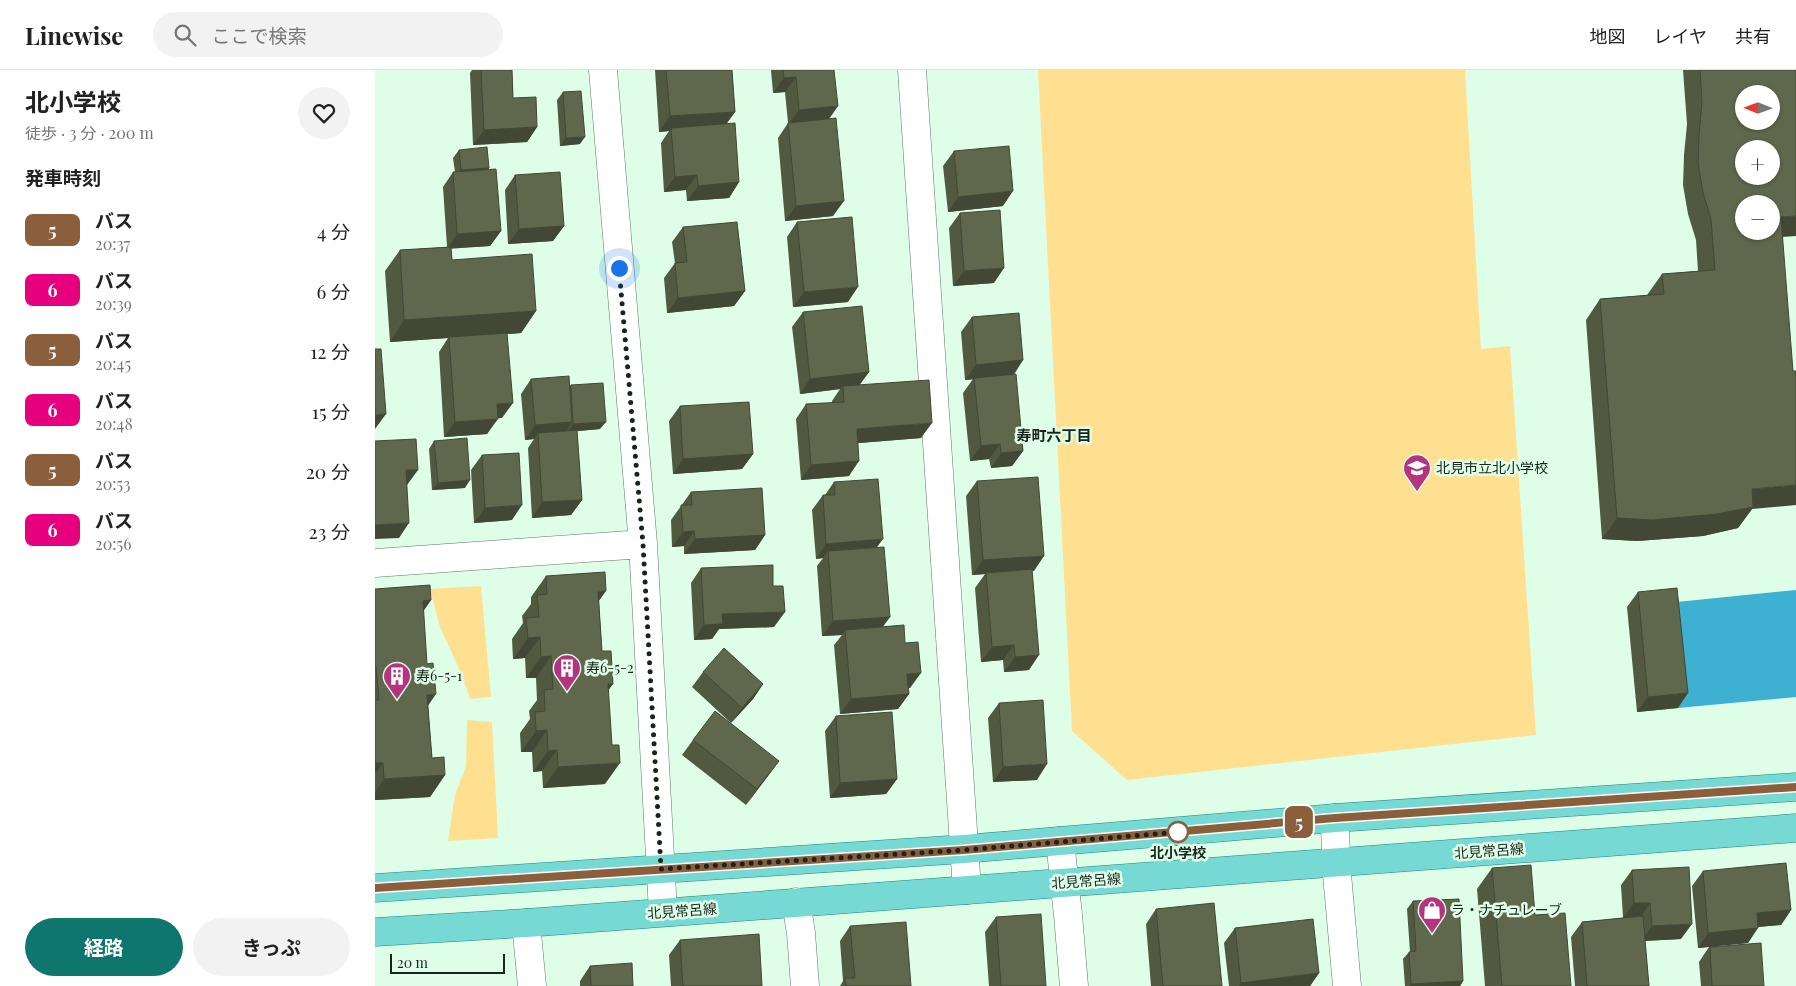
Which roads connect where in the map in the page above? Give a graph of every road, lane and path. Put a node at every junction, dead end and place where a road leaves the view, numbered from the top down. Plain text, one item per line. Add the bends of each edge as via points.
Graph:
1 (603, 70) edge
2 (912, 70) edge
3 (643, 544) junction
4 (375, 563) edge
5 (1796, 786) edge
6 (1335, 818) junction
7 (1796, 828) edge
8 (1060, 842) junction
9 (964, 850) junction
10 (1336, 863) junction
11 (661, 869) junction
12 (1065, 882) junction
13 (375, 888) edge
14 (967, 890) junction
15 (796, 902) junction
16 (663, 912) junction
17 (526, 923) junction
18 (375, 932) edge
19 (531, 986) edge
20 (805, 986) edge
21 (1074, 986) edge
22 (1347, 986) edge

1 - 3 street
2 - 9 street
3 - 4 street
3 - 11 street
5 - 6 main road
6 - 8 main road
6 - 10 street
7 - 10 main road, 北見常呂線
8 - 9 main road
8 - 12 street
9 - 11 main road
9 - 14 street
10 - 12 main road, 北見常呂線
10 - 22 street
11 - 13 main road
11 - 16 street
12 - 14 main road, 北見常呂線
12 - 21 street
14 - 15 main road, 北見常呂線
15 - 16 main road, 北見常呂線
15 - 20 street
16 - 17 main road, 北見常呂線
17 - 18 main road, 北見常呂線
17 - 19 street

